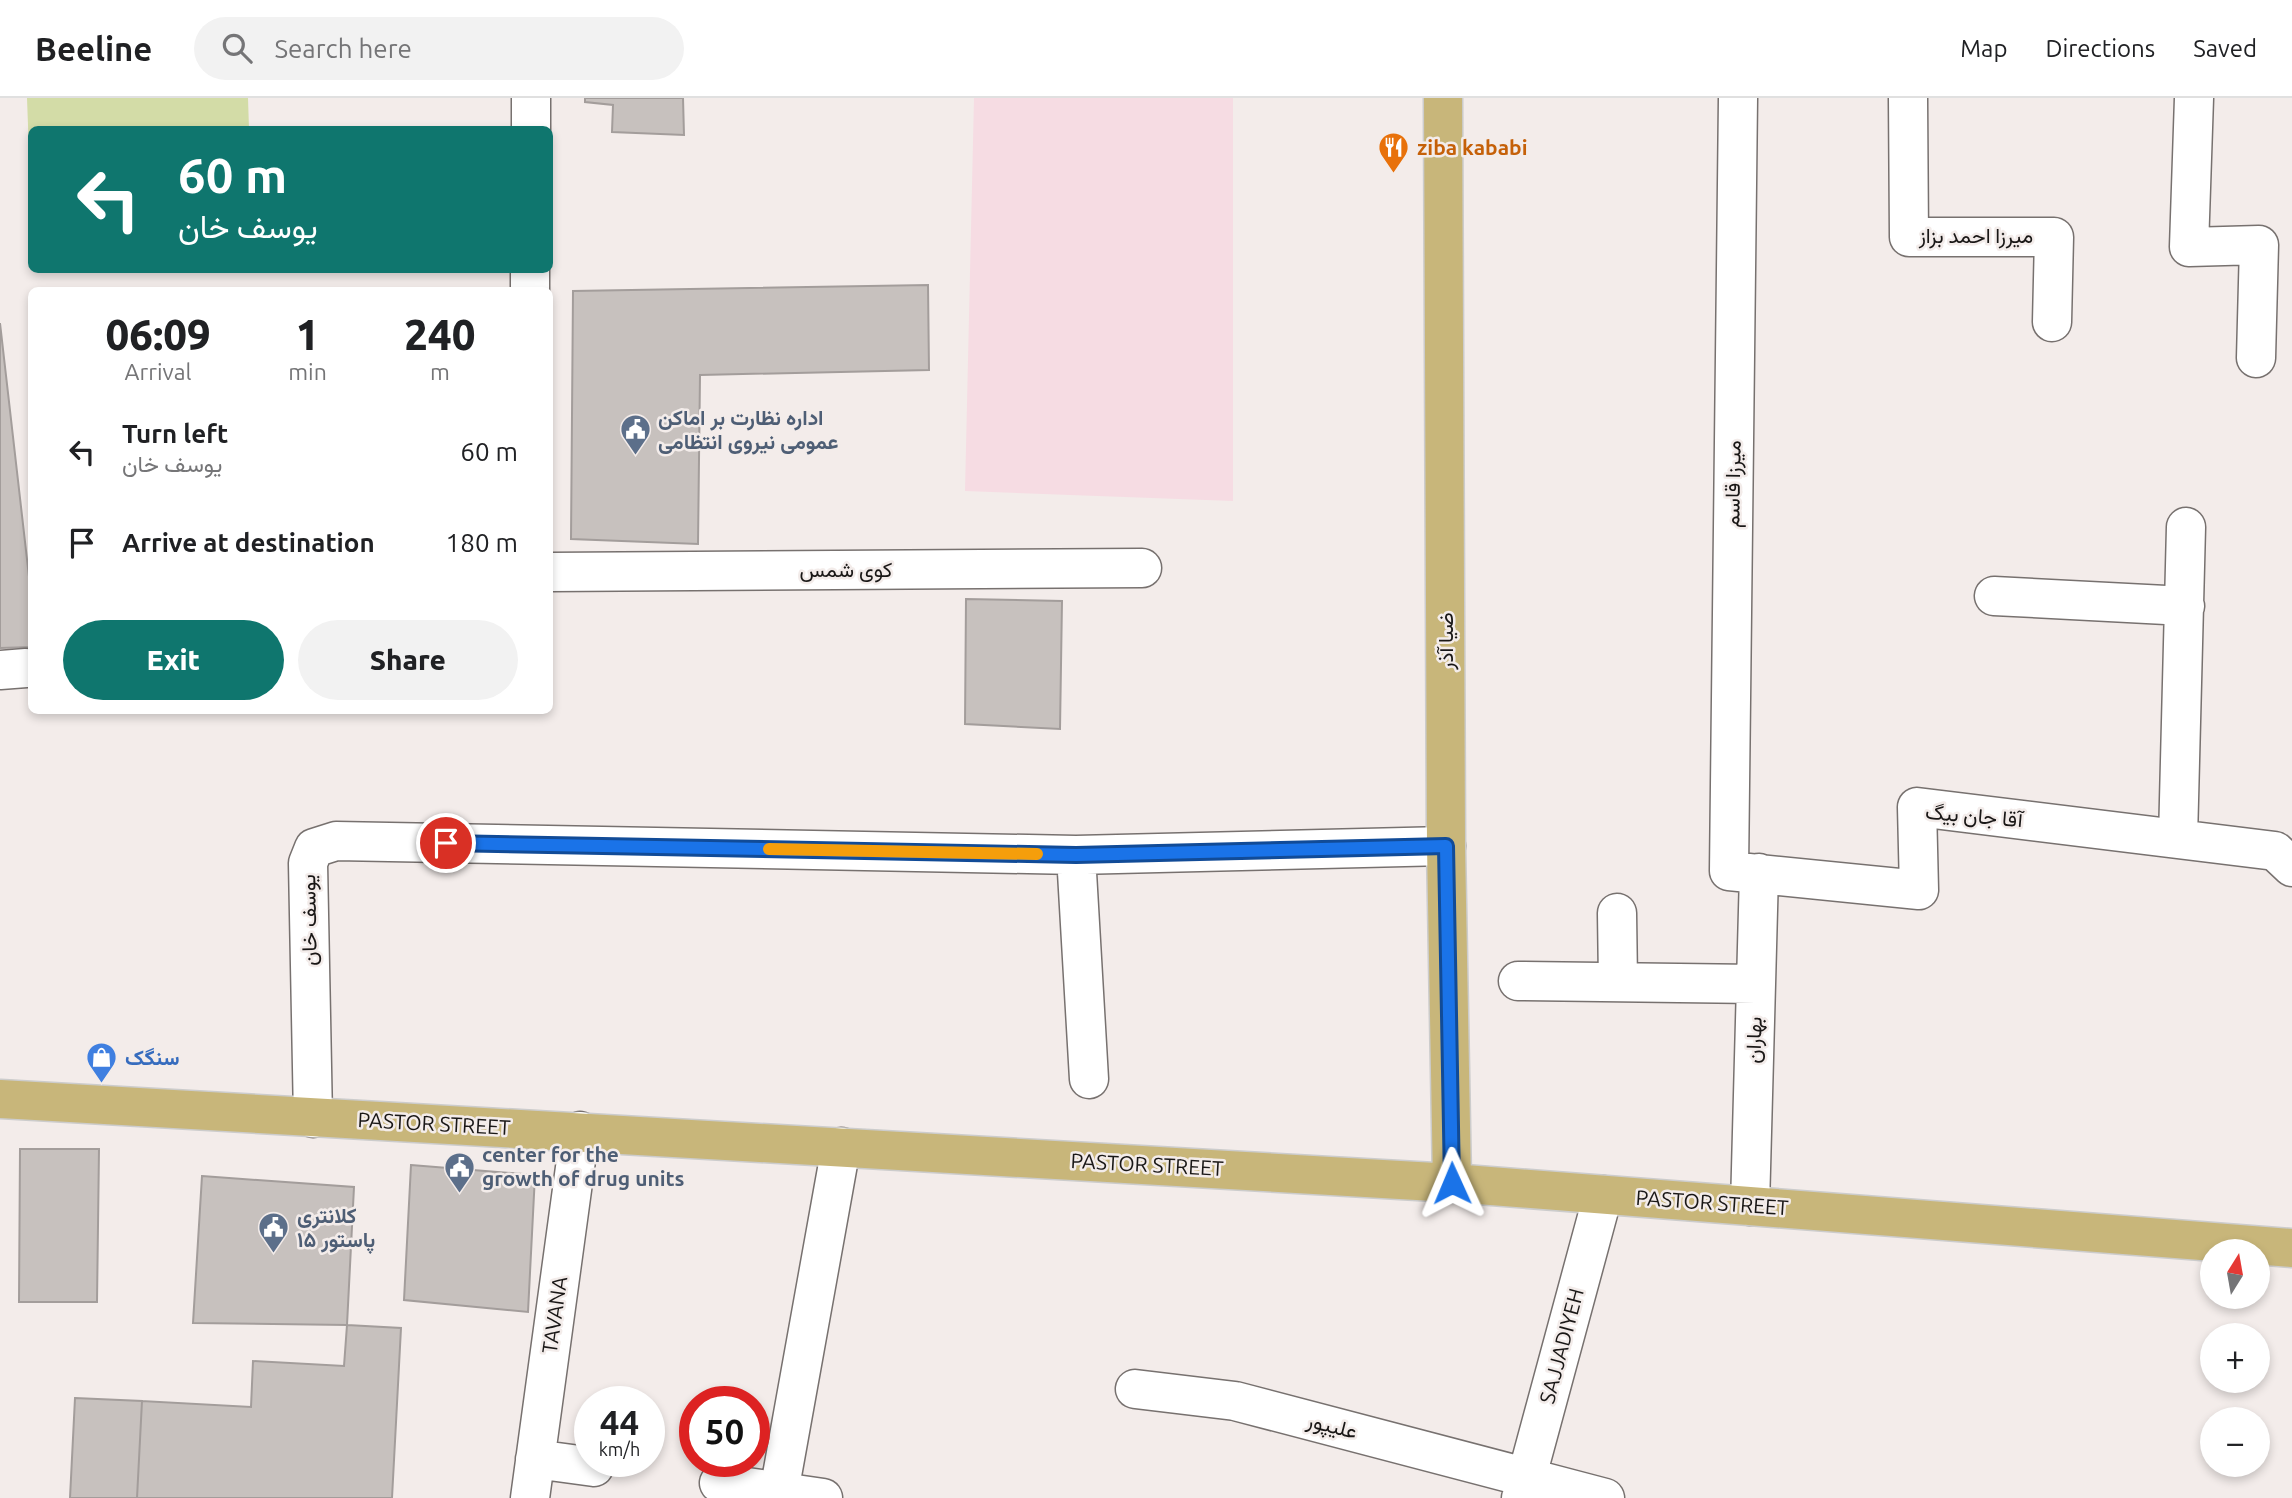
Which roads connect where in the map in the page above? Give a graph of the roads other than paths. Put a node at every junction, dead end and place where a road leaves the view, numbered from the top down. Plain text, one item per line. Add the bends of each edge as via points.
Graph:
1 (531, 98) edge
2 (1443, 98) edge
3 (1738, 98) edge
4 (1908, 98) edge
5 (2194, 98) edge
6 (531, 126) edge
7 (2052, 322) dead end
8 (2256, 358) dead end
9 (2186, 527) dead end
10 (1142, 568) dead end
11 (553, 572) edge
12 (1994, 596) dead end
13 (2185, 607) junction
14 (2178, 839) junction
15 (1446, 846) junction
16 (1076, 855) junction
17 (2292, 867) edge
18 (1744, 872) junction
19 (1617, 913) dead end
20 (1518, 981) dead end
21 (1618, 982) junction
22 (1756, 984) junction
23 (1089, 1079) dead end
24 (0, 1100) edge
25 (313, 1118) junction
26 (580, 1131) junction
27 (841, 1147) junction
28 (1452, 1183) junction
29 (1603, 1195) junction
30 (1750, 1206) junction
31 (2292, 1248) edge
32 (1135, 1389) dead end
33 (535, 1458) junction
34 (574, 1464) edge
35 (719, 1483) dead end
36 (1524, 1487) edge
37 (779, 1492) junction
38 (530, 1498) edge
39 (823, 1498) edge
40 (1605, 1498) edge

1 - 6 street
2 - 15 main road, ضیا آذر
3 - 18 street, میرزا قاسم
4 - 7 street, میرزا احمد بزاز via 1909,237 2054,237
5 - 8 street via 2189,247 2259,245
9 - 13 street
10 - 11 street, کوی شمس
12 - 13 street
13 - 14 street
14 - 17 street, آقا جان بیگ via 2275,851
14 - 18 street, آقا جان بیگ via 1917,807 1919,890
15 - 16 street, یوسف خان
15 - 28 main road, ضیا آذر
16 - 23 street
16 - 25 street, یوسف خان via 336,841 314,848 308,863
18 - 22 street, بهاران
19 - 21 street
20 - 21 street
21 - 22 street
22 - 30 street, بهاران
24 - 25 main road, PASTOR STREET
25 - 26 main road, PASTOR STREET
26 - 27 main road, PASTOR STREET
26 - 33 street, TAVANA
27 - 28 main road, PASTOR STREET
27 - 37 street
28 - 29 main road, PASTOR STREET
29 - 30 main road, PASTOR STREET
29 - 36 street, SAJJADIYEH
30 - 31 main road, PASTOR STREET
32 - 36 street, علیپور via 1235,1401
33 - 34 street
33 - 38 street, TAVANA
35 - 37 street
36 - 40 street, علیپور
37 - 39 street

